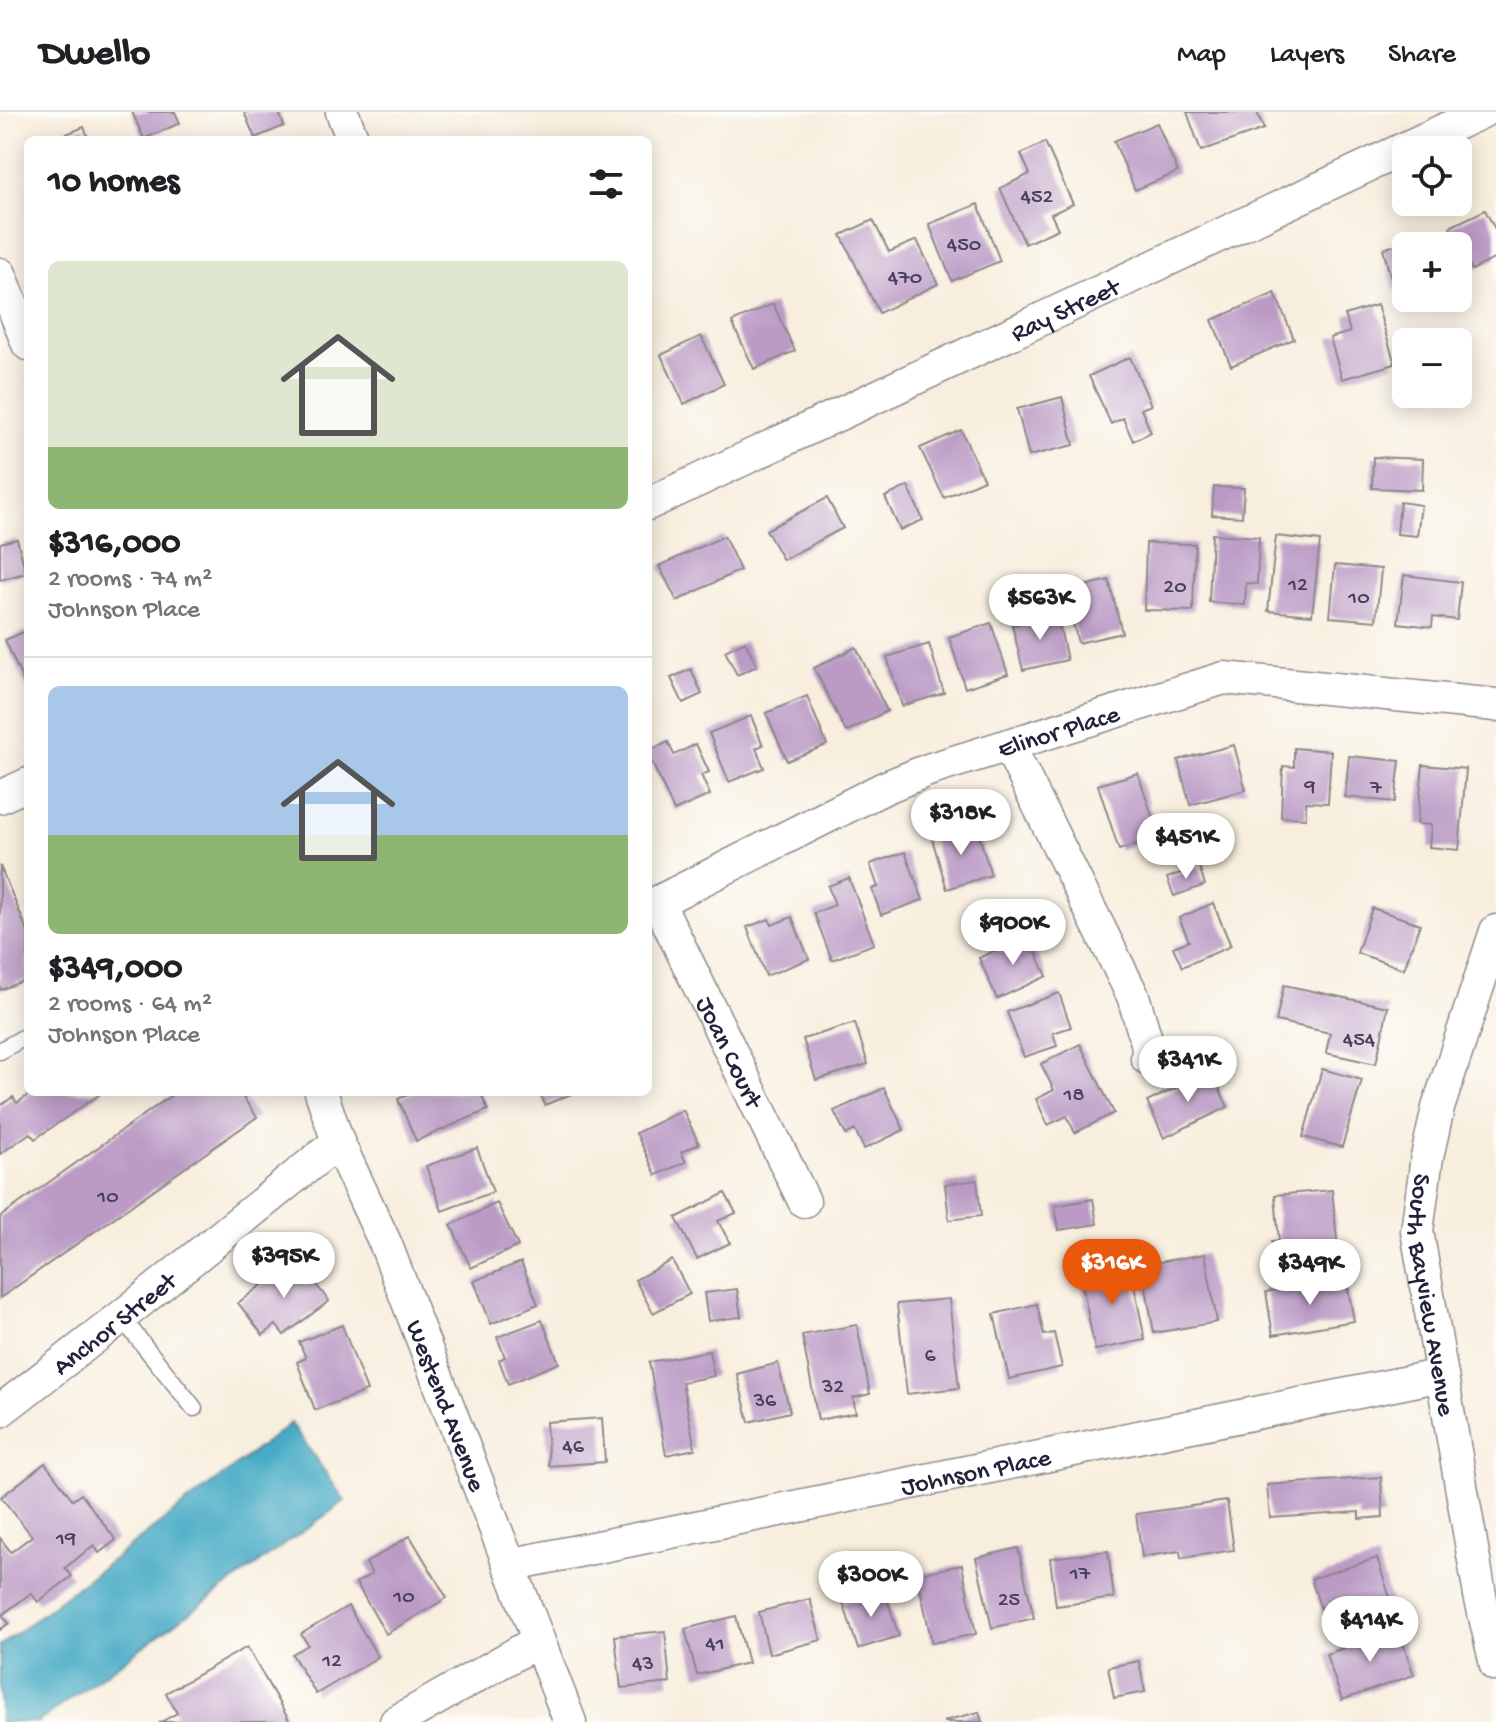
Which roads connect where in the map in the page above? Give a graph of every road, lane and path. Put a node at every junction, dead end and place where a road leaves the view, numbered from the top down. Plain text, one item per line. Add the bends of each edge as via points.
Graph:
1 (342, 112) edge
2 (1482, 112) edge
3 (351, 136) edge
4 (0, 274) edge
5 (24, 334) edge
6 (652, 502) edge
7 (1496, 705) edge
8 (1009, 746) junction
9 (24, 786) edge
10 (0, 797) edge
11 (653, 905) edge
12 (1496, 931) edge
13 (24, 1037) edge
14 (0, 1051) edge
15 (1147, 1058) dead end
16 (322, 1096) edge
17 (338, 1142) junction
18 (804, 1201) dead end
19 (121, 1317) junction
20 (1442, 1375) junction
21 (194, 1408) dead end
22 (0, 1411) edge
23 (509, 1565) junction
24 (538, 1641) junction
25 (1496, 1665) edge
26 (396, 1722) edge
27 (570, 1722) edge

1 - 3 street
2 - 6 street, Ray Street
4 - 5 street
7 - 8 street, Elinor Place via 1224,678
8 - 11 street, Elinor Place via 884,788
8 - 15 street via 1133,996
9 - 10 street
11 - 18 street, Joan Court
12 - 20 street, South Bayview Avenue via 1438,1108 1417,1231
13 - 14 lane
16 - 17 street, Westend Avenue
17 - 19 street, Anchor Street
17 - 23 street, Westend Avenue via 386,1245
19 - 21 lane
19 - 22 street, Anchor Street
20 - 23 street, Johnson Place
20 - 25 street, South Bayview Avenue
23 - 24 street, Westend Avenue
24 - 26 street
24 - 27 street, Westend Avenue

